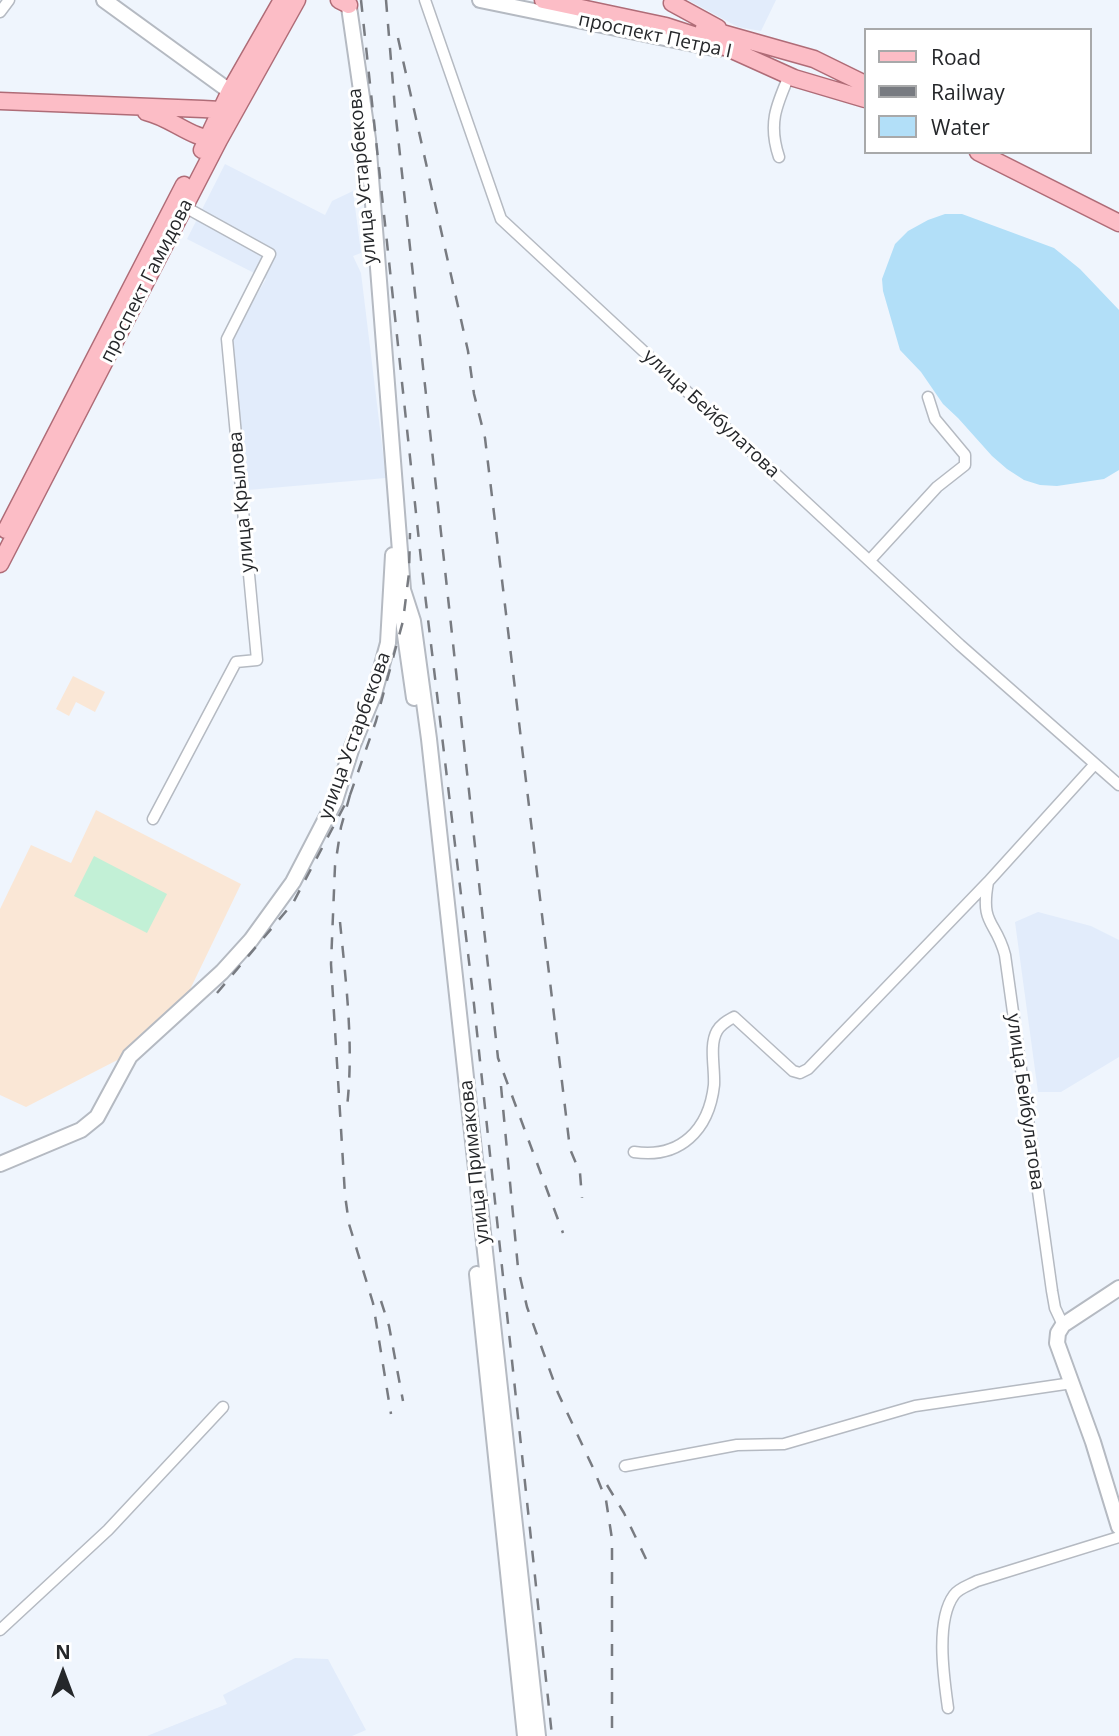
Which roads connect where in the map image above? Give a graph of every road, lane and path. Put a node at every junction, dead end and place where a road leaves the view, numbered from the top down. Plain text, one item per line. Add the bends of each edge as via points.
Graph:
1 (9, 0) edge
2 (104, 0) edge
3 (294, 0) edge
4 (425, 0) edge
5 (480, 0) edge
6 (543, 0) edge
7 (668, 1) edge
8 (344, 2) edge
9 (592, 4) edge
10 (0, 12) edge
11 (731, 49) junction
12 (810, 56) junction
13 (791, 77) junction
14 (864, 88) edge
15 (232, 93) junction
16 (0, 101) edge
17 (0, 106) edge
18 (187, 109) junction
19 (226, 114) junction
20 (180, 126) junction
21 (214, 140) junction
22 (982, 154) edge
23 (1000, 154) edge
24 (779, 157) dead end
25 (185, 206) junction
26 (1119, 214) edge
27 (1119, 223) edge
28 (149, 267) junction
29 (928, 397) dead end
30 (0, 541) edge
31 (870, 560) junction
32 (0, 564) edge
33 (402, 596) junction
34 (400, 622) junction
35 (1094, 765) junction
36 (1119, 785) edge
37 (153, 819) dead end
38 (988, 882) junction
39 (634, 1153) dead end
40 (0, 1166) edge
41 (1119, 1288) edge
42 (1119, 1295) edge
43 (1063, 1325) junction
44 (1072, 1383) junction
45 (223, 1407) dead end
46 (625, 1466) dead end
47 (1119, 1505) edge
48 (1119, 1527) edge
49 (1119, 1537) edge
50 (0, 1630) edge
51 (948, 1709) dead end
52 (524, 1736) edge
53 (538, 1736) edge

1 - 10 street
2 - 15 main road
3 - 15 main road, проспект Гамидова
4 - 31 street, улица Бейбулатова via 501,219
5 - 11 main road, проспект Петра I
6 - 9 main road
7 - 12 main road via 716,27
8 - 33 main road, улица Устарбекова via 362,136 393,533
9 - 11 main road
9 - 12 main road via 649,10
11 - 13 main road, проспект Петра I
12 - 13 main road via 817,68 812,77
12 - 14 main road, проспект Петра I
13 - 14 main road, проспект Петра I
13 - 24 street via 772,121
15 - 19 main road, проспект Гамидова
16 - 18 main road
17 - 20 main road via 135,111
18 - 19 main road
18 - 20 main road via 177,118
19 - 21 main road, проспект Гамидова
20 - 21 main road
21 - 25 main road, проспект Гамидова
21 - 28 main road, проспект Гамидова
22 - 27 main road
23 - 26 main road
25 - 28 main road, проспект Гамидова
25 - 37 street, улица Крылова via 270,254 227,339 257,660 236,662
28 - 30 main road, проспект Гамидова
28 - 32 main road, проспект Гамидова
29 - 31 street via 935,419 965,455 965,465 937,487
31 - 35 street, улица Бейбулатова
33 - 34 main road, улица Примакова
33 - 40 main road, улица Устарбекова via 374,694 335,801 280,902 222,972 130,1056 97,1117 81,1130
33 - 53 main road, улица Примакова via 413,621 429,738
34 - 40 main road via 360,749 319,842 285,903 209,992 139,1054 106,1118 94,1129
34 - 52 main road, улица Примакова via 434,861
35 - 36 street, улица Бейбулатова
35 - 38 street
38 - 39 street via 808,1069 793,1071 734,1017 723,1023 716,1032 714,1086 703,1124 665,1152
38 - 43 street, улица Бейбулатова via 985,911 1002,942 1052,1291
41 - 43 main road
42 - 47 main road via 1068,1329 1066,1337
43 - 44 main road via 1057,1343
44 - 46 street via 915,1406 784,1444 737,1445
44 - 48 main road
45 - 50 street via 108,1530
49 - 51 street via 957,1591 947,1610 942,1640

